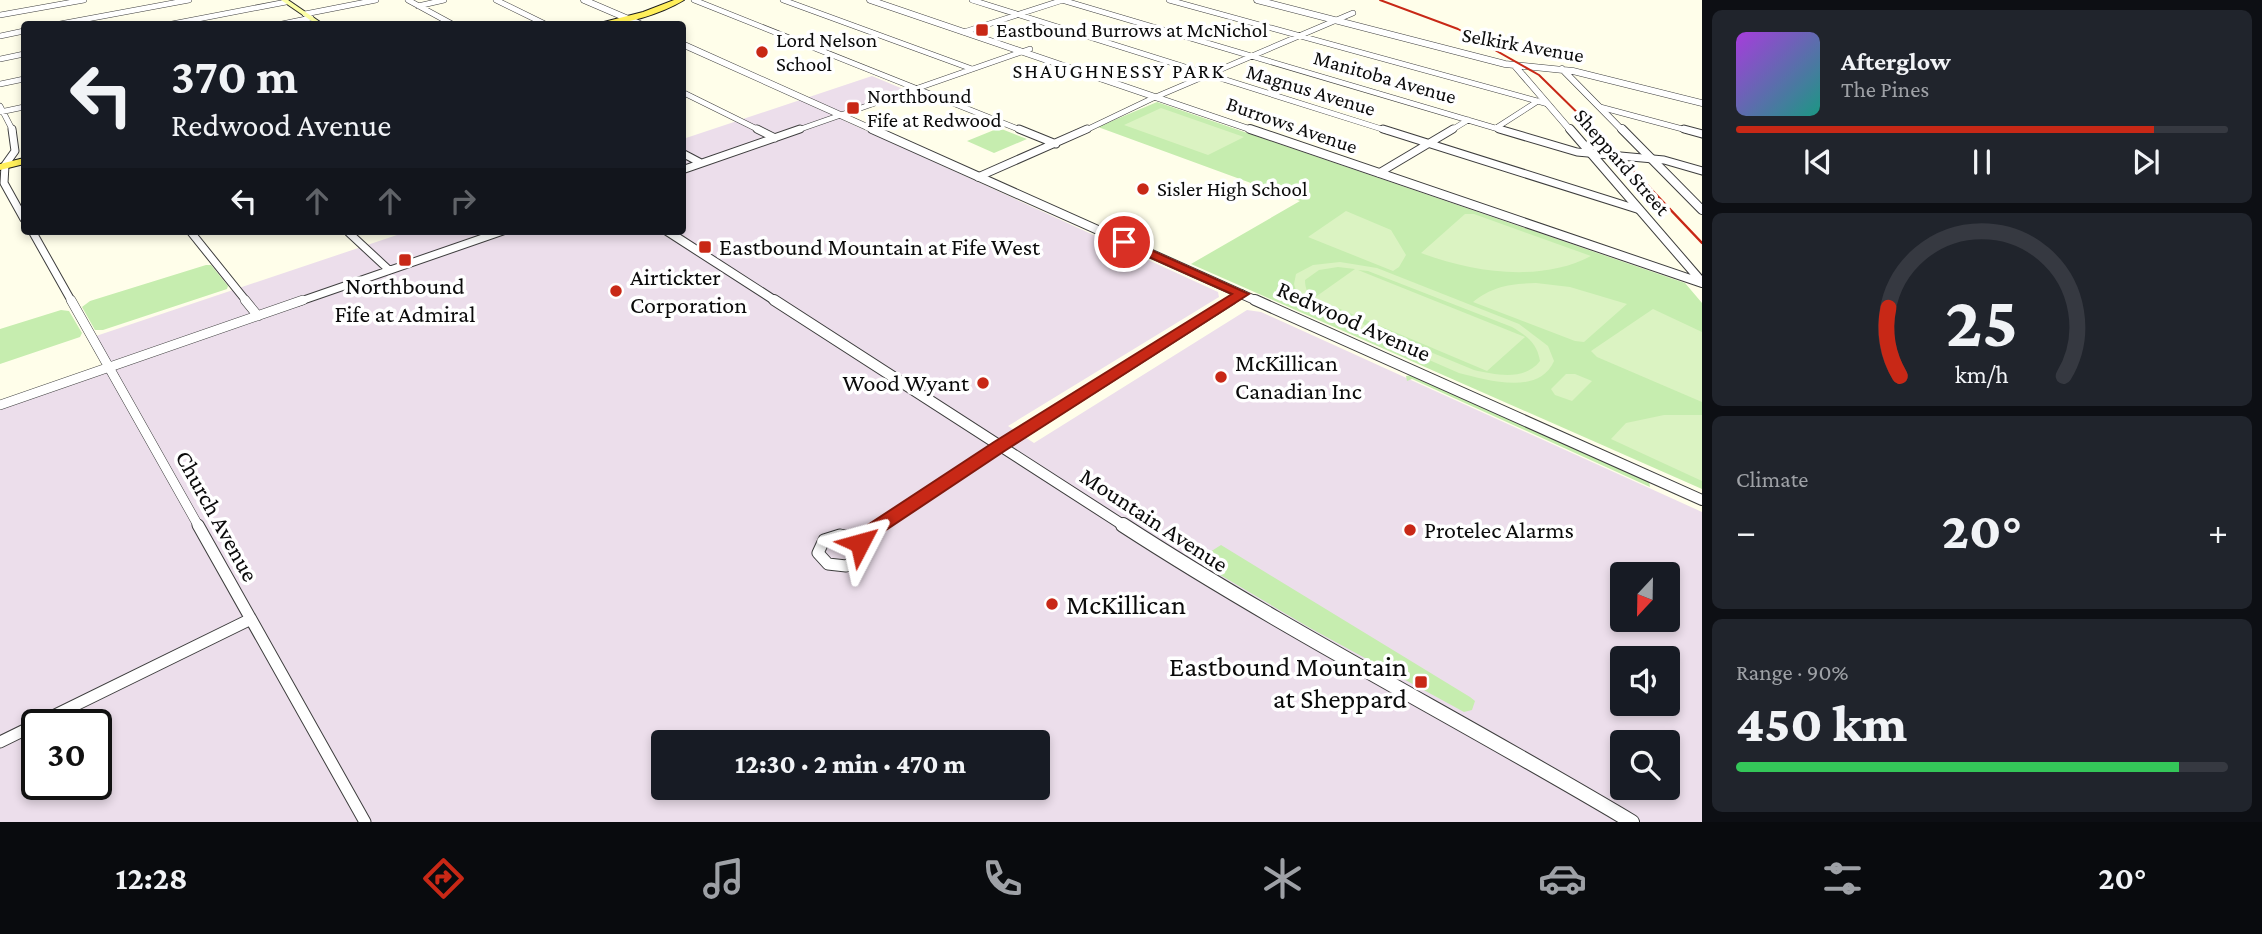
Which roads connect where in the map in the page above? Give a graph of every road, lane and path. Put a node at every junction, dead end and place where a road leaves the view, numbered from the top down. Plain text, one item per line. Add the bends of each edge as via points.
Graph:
1 (85, 0) edge
2 (189, 0) edge
3 (376, 0) edge
4 (408, 0) edge
5 (443, 0) edge
6 (496, 0) edge
7 (584, 0) edge
8 (680, 0) edge
9 (694, 0) edge
10 (783, 0) edge
11 (870, 0) edge
12 (886, 0) edge
13 (972, 0) edge
14 (1062, 0) edge
15 (1169, 0) edge
16 (1257, 0) edge
17 (285, 1) edge
18 (418, 6) junction
19 (1353, 13) dead end
20 (1018, 14) junction
21 (0, 15) edge
22 (308, 17) junction
23 (76, 21) edge
24 (187, 21) edge
25 (293, 21) edge
26 (315, 21) edge
27 (446, 21) edge
28 (539, 21) edge
29 (628, 21) edge
30 (632, 21) edge
31 (634, 21) edge
32 (1336, 21) junction
33 (972, 29) junction
34 (21, 32) edge
35 (964, 32) junction
36 (0, 36) edge
37 (1300, 36) junction
38 (686, 46) edge
39 (1026, 50) junction
40 (21, 55) edge
41 (1251, 56) junction
42 (0, 59) edge
43 (1515, 66) junction
44 (972, 69) junction
45 (1562, 69) junction
46 (1208, 74) junction
47 (21, 80) edge
48 (0, 84) edge
49 (916, 89) junction
50 (686, 94) edge
51 (1159, 95) junction
52 (1538, 101) junction
53 (1702, 103) edge
54 (1548, 104) junction
55 (21, 107) edge
56 (1600, 107) junction
57 (1, 110) edge
58 (840, 115) junction
59 (1468, 120) junction
60 (1496, 128) junction
61 (1702, 134) edge
62 (775, 138) junction
63 (1056, 144) junction
64 (1429, 144) junction
65 (1589, 153) junction
66 (686, 155) edge
67 (21, 158) edge
68 (1652, 159) junction
69 (701, 163) junction
70 (2, 164) edge
71 (686, 169) edge
72 (1383, 171) junction
73 (1702, 171) edge
74 (978, 177) junction
75 (1640, 210) junction
76 (1702, 210) edge
77 (21, 214) edge
78 (34, 235) edge
79 (193, 235) edge
80 (351, 235) edge
81 (491, 235) edge
82 (673, 235) edge
83 (389, 270) junction
84 (1698, 274) edge
85 (1702, 283) edge
86 (1242, 294) junction
87 (258, 316) junction
88 (109, 368) junction
89 (0, 405) edge
90 (1000, 446) junction
91 (1702, 500) edge
92 (858, 540) dead end
93 (251, 620) junction
94 (0, 742) edge
95 (365, 822) edge
96 (1632, 822) edge

1 - 21 street
2 - 23 street
3 - 22 street
4 - 18 street
5 - 18 street
6 - 28 street
7 - 29 street
8 - 30 main road
9 - 31 main road
9 - 49 street
10 - 44 street
11 - 35 street, Burrows Avenue
12 - 33 street, Burrows Avenue
13 - 20 street, Magnus Avenue
14 - 20 street
14 - 41 street, Manitoba Avenue
15 - 37 street
16 - 32 street, Selkirk Avenue
17 - 22 main road
17 - 24 street
18 - 27 street
19 - 32 street
20 - 33 street
20 - 46 street, Magnus Avenue
22 - 25 street
22 - 26 main road
32 - 37 street
32 - 43 street, Selkirk Avenue
33 - 35 street
33 - 39 street, Burrows Avenue
34 - 36 street
35 - 39 street, Burrows Avenue
37 - 41 street
37 - 52 street
38 - 58 street, Redwood Avenue
39 - 44 street
39 - 51 street, Burrows Avenue
40 - 42 street
41 - 46 street
41 - 59 street, Manitoba Avenue
43 - 45 street, Selkirk Avenue
43 - 54 street, Sheppard Street
44 - 49 street
45 - 53 street, Selkirk Avenue
45 - 56 street
46 - 51 street
46 - 64 street, Magnus Avenue
47 - 48 street
49 - 58 street
49 - 63 street
50 - 62 street
51 - 63 street
51 - 72 street, Burrows Avenue
52 - 54 street
52 - 60 street
54 - 65 street, Sheppard Street
55 - 57 street
56 - 61 street
56 - 68 street
57 - 67 street
58 - 62 street
58 - 74 street, Redwood Avenue
59 - 60 street, Manitoba Avenue
59 - 64 street
60 - 65 street, Manitoba Avenue
62 - 69 street
63 - 74 street
64 - 72 street
64 - 75 street, Magnus Avenue
65 - 68 street, Manitoba Avenue
65 - 75 street, Sheppard Street
66 - 69 street
67 - 70 main road
68 - 73 street, Manitoba Avenue
68 - 76 street
69 - 71 street
70 - 77 street via 4,183
72 - 84 street, Burrows Avenue
72 - 85 street, Burrows Avenue
74 - 86 street, Redwood Avenue
75 - 84 street, Sheppard Street
78 - 88 street, Church Avenue
79 - 87 street
80 - 83 street
81 - 83 street
82 - 90 street, Mountain Avenue
83 - 87 street
84 - 85 street, Sheppard Street
86 - 90 street
86 - 91 street, Redwood Avenue
87 - 88 street
88 - 89 street
88 - 93 street, Church Avenue
90 - 92 street
90 - 96 street, Mountain Avenue via 1222,589
93 - 94 street
93 - 95 street, Church Avenue

